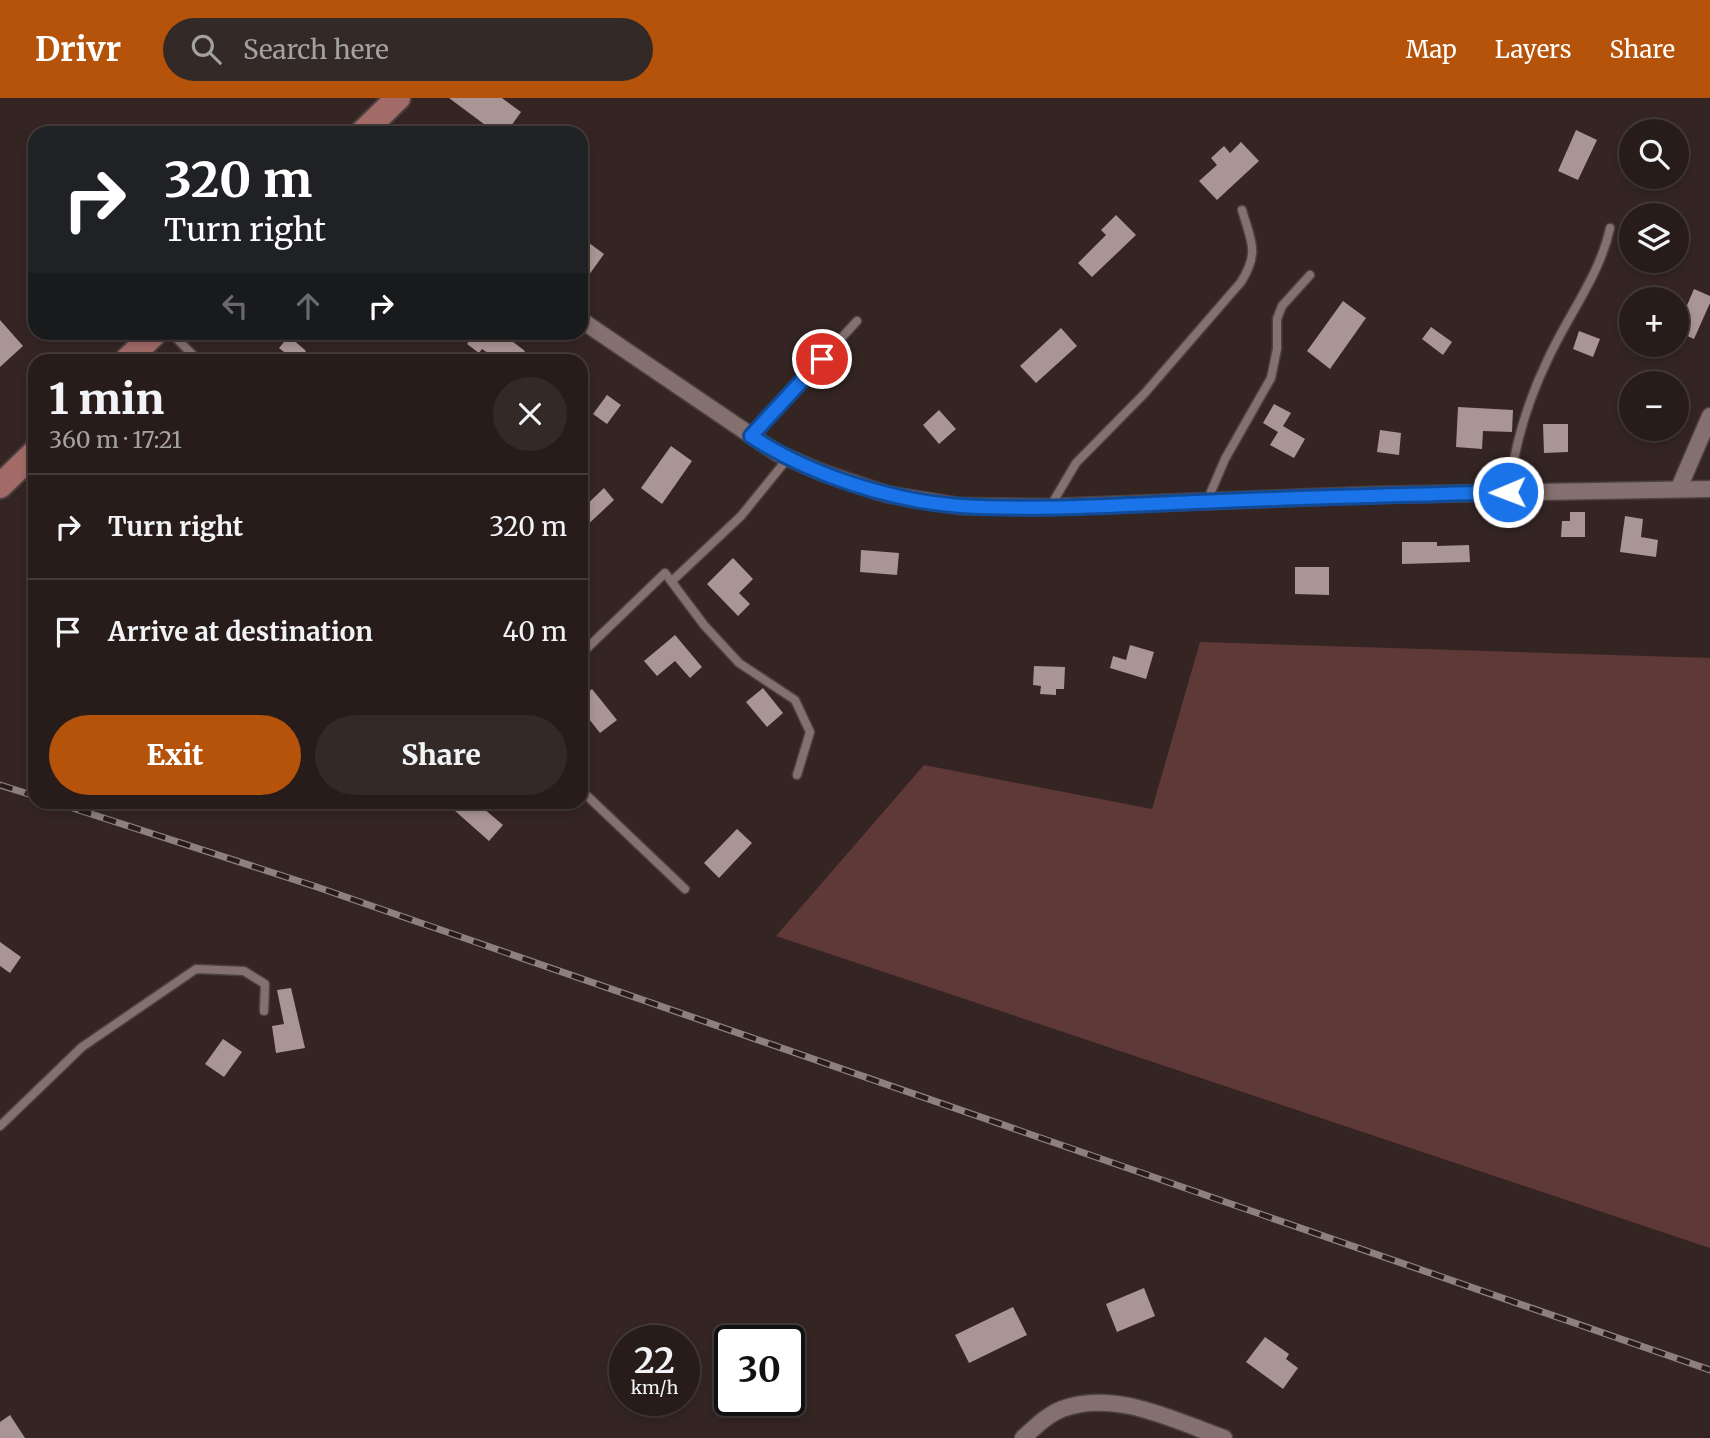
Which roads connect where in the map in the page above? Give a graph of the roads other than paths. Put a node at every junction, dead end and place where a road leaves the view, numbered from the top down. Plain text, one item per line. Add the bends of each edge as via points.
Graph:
1 (398, 98) edge
2 (369, 126) edge
3 (1242, 210) dead end
4 (1610, 228) dead end
5 (1310, 275) dead end
6 (857, 321) dead end
7 (588, 325) edge
8 (148, 340) edge
9 (178, 340) edge
10 (133, 354) edge
11 (192, 354) edge
12 (1710, 416) edge
13 (751, 436) junction
14 (788, 458) junction
15 (1679, 488) junction
16 (1710, 489) edge
17 (1508, 492) junction
18 (1208, 501) junction
19 (1049, 507) junction
20 (672, 581) junction
21 (588, 647) edge
22 (797, 775) dead end
23 (588, 797) edge
24 (685, 889) dead end
25 (264, 1011) dead end
26 (0, 1126) edge
27 (1023, 1438) edge
28 (1224, 1438) edge

1 - 2 main road
3 - 19 lane via 1254,251 1252,266 1144,394 1076,463
4 - 17 lane via 1589,282 1547,360 1512,458
5 - 18 lane via 1282,306 1271,378 1225,459
6 - 13 lane
7 - 13 street
8 - 10 main road
9 - 11 lane
12 - 15 street
13 - 14 street
14 - 19 street via 886,494 959,506
14 - 20 lane via 741,516
15 - 16 street
15 - 17 street
17 - 18 street
18 - 19 street
20 - 21 lane via 665,573
20 - 22 lane via 739,663 795,700 810,732
23 - 24 lane
25 - 26 lane via 265,984 244,971 197,969 82,1046
27 - 28 street via 1062,1409 1110,1402

